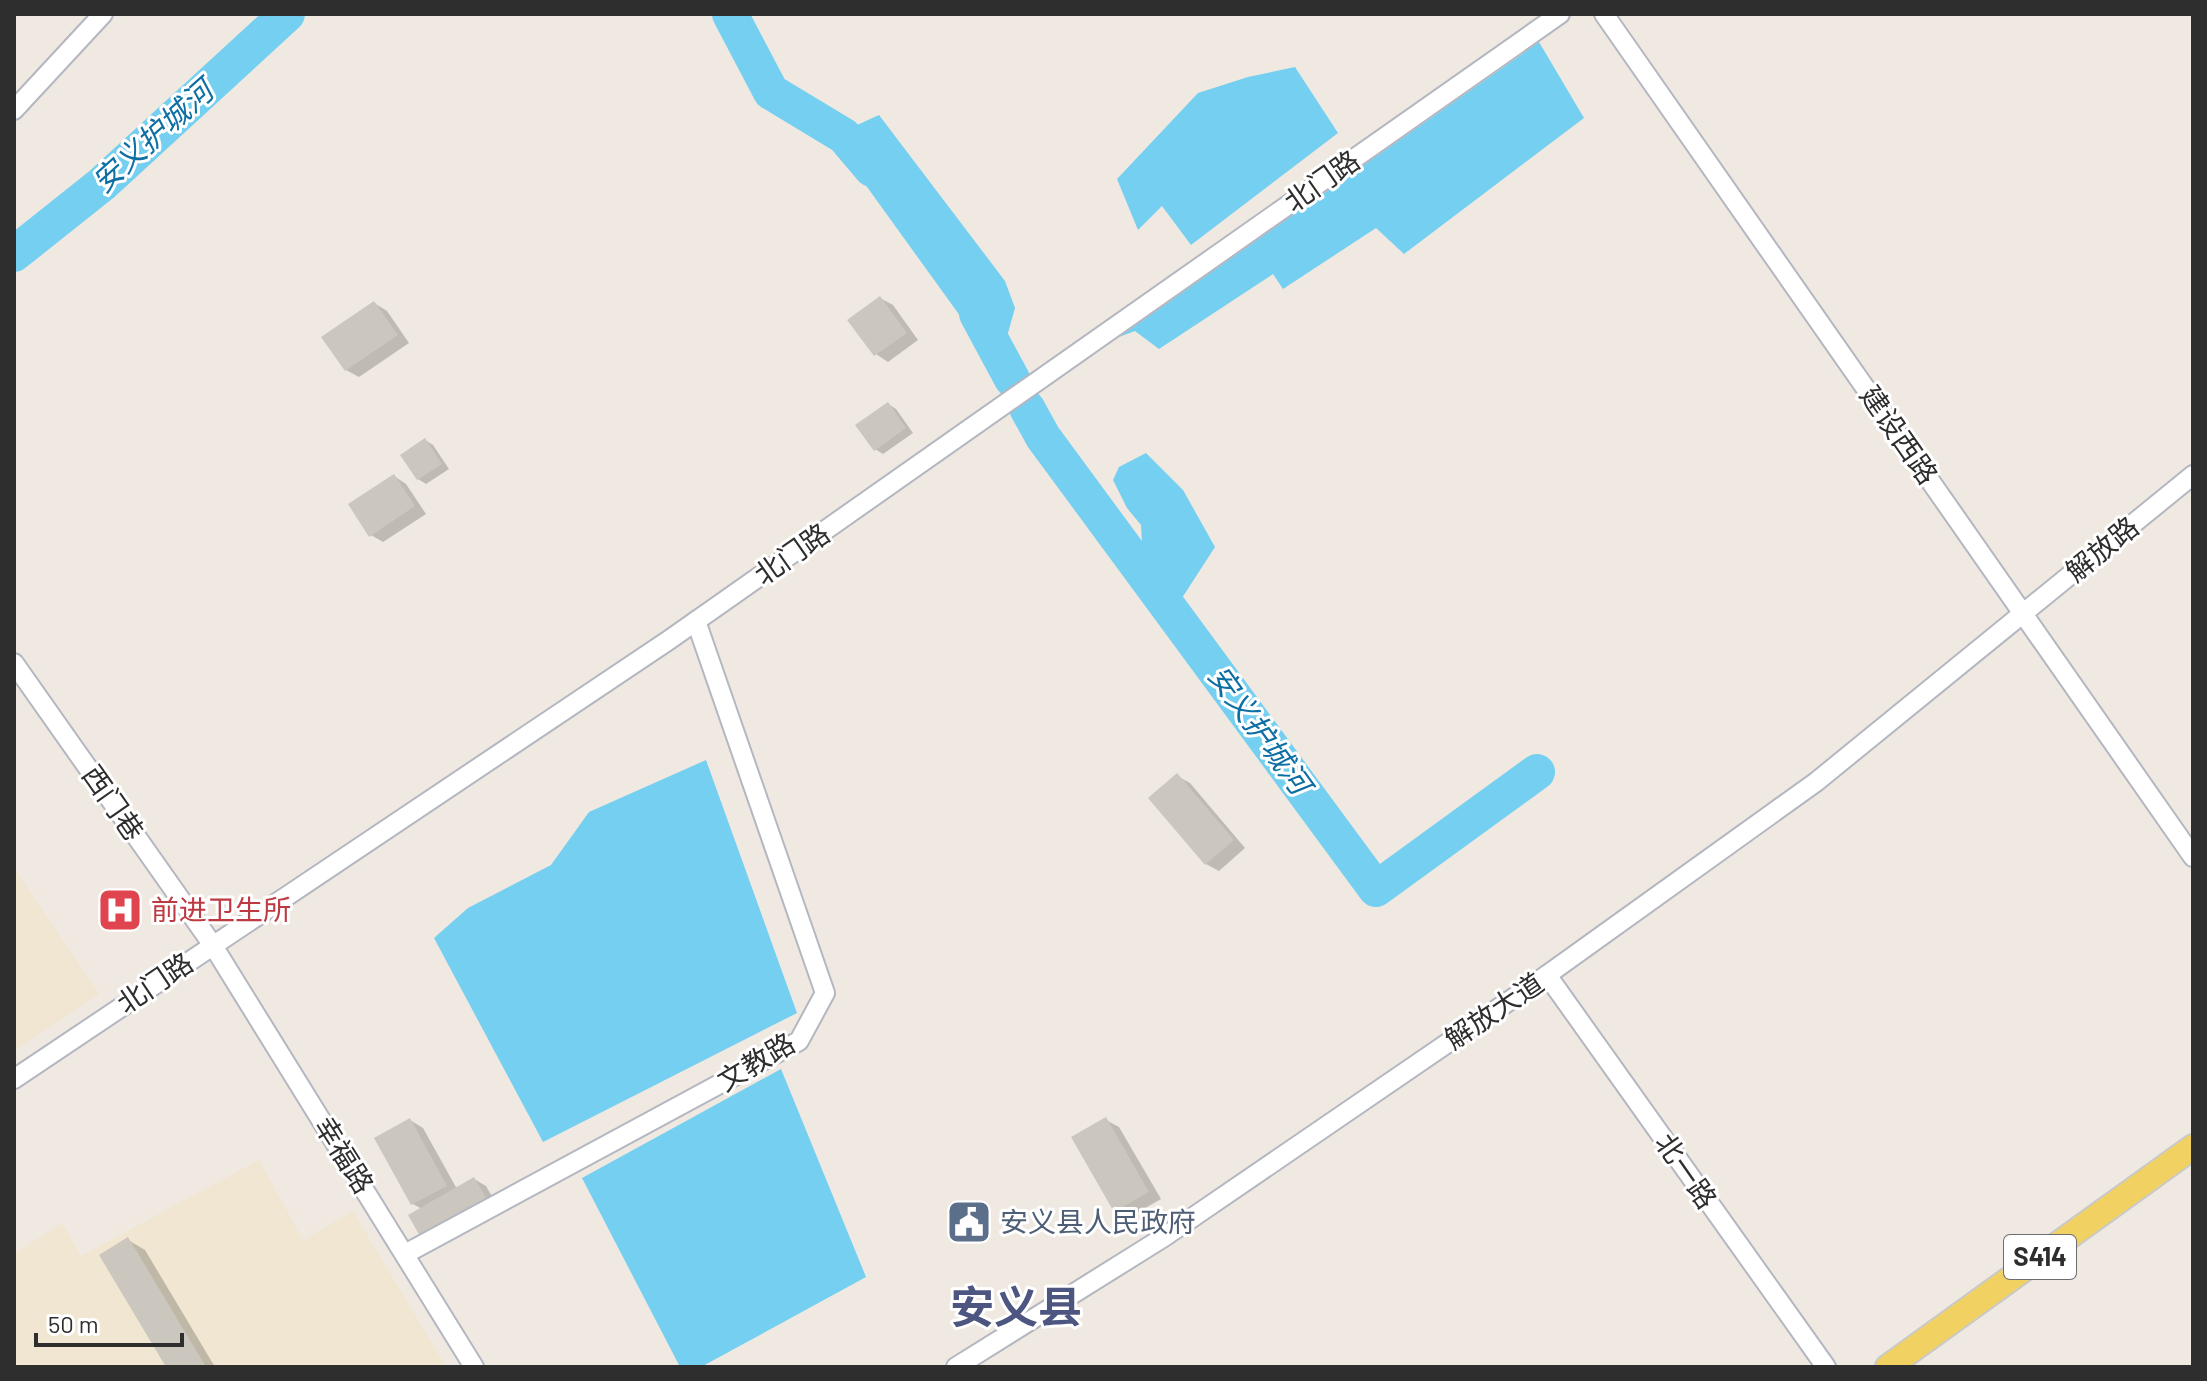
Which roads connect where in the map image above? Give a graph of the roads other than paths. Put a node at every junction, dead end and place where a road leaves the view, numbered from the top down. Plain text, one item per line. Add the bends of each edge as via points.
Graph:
1 (103, 14) edge
2 (1560, 14) edge
3 (1604, 14) edge
4 (14, 110) edge
5 (2193, 475) edge
6 (2017, 618) junction
7 (696, 621) junction
8 (14, 663) edge
9 (2193, 857) edge
10 (212, 944) junction
11 (1547, 975) junction
12 (14, 1079) edge
13 (2193, 1147) edge
14 (405, 1254) junction
15 (474, 1367) edge
16 (956, 1367) edge
17 (1826, 1367) edge
18 (1888, 1367) edge

1 - 4 street
2 - 7 street, 北门路
3 - 6 street, 建设西路
5 - 6 street, 解放路
6 - 9 street, 建设西路
6 - 11 street, 解放大道 via 1816,782
7 - 10 street, 北门路
7 - 14 street, 文教路 via 825,993 799,1041
8 - 10 street, 西门巷
10 - 12 street, 北门路
10 - 14 street, 幸福路
11 - 16 street, 解放大道 via 1164,1237
11 - 17 street, 北一路
13 - 18 main road, S414
14 - 15 street, 幸福路

